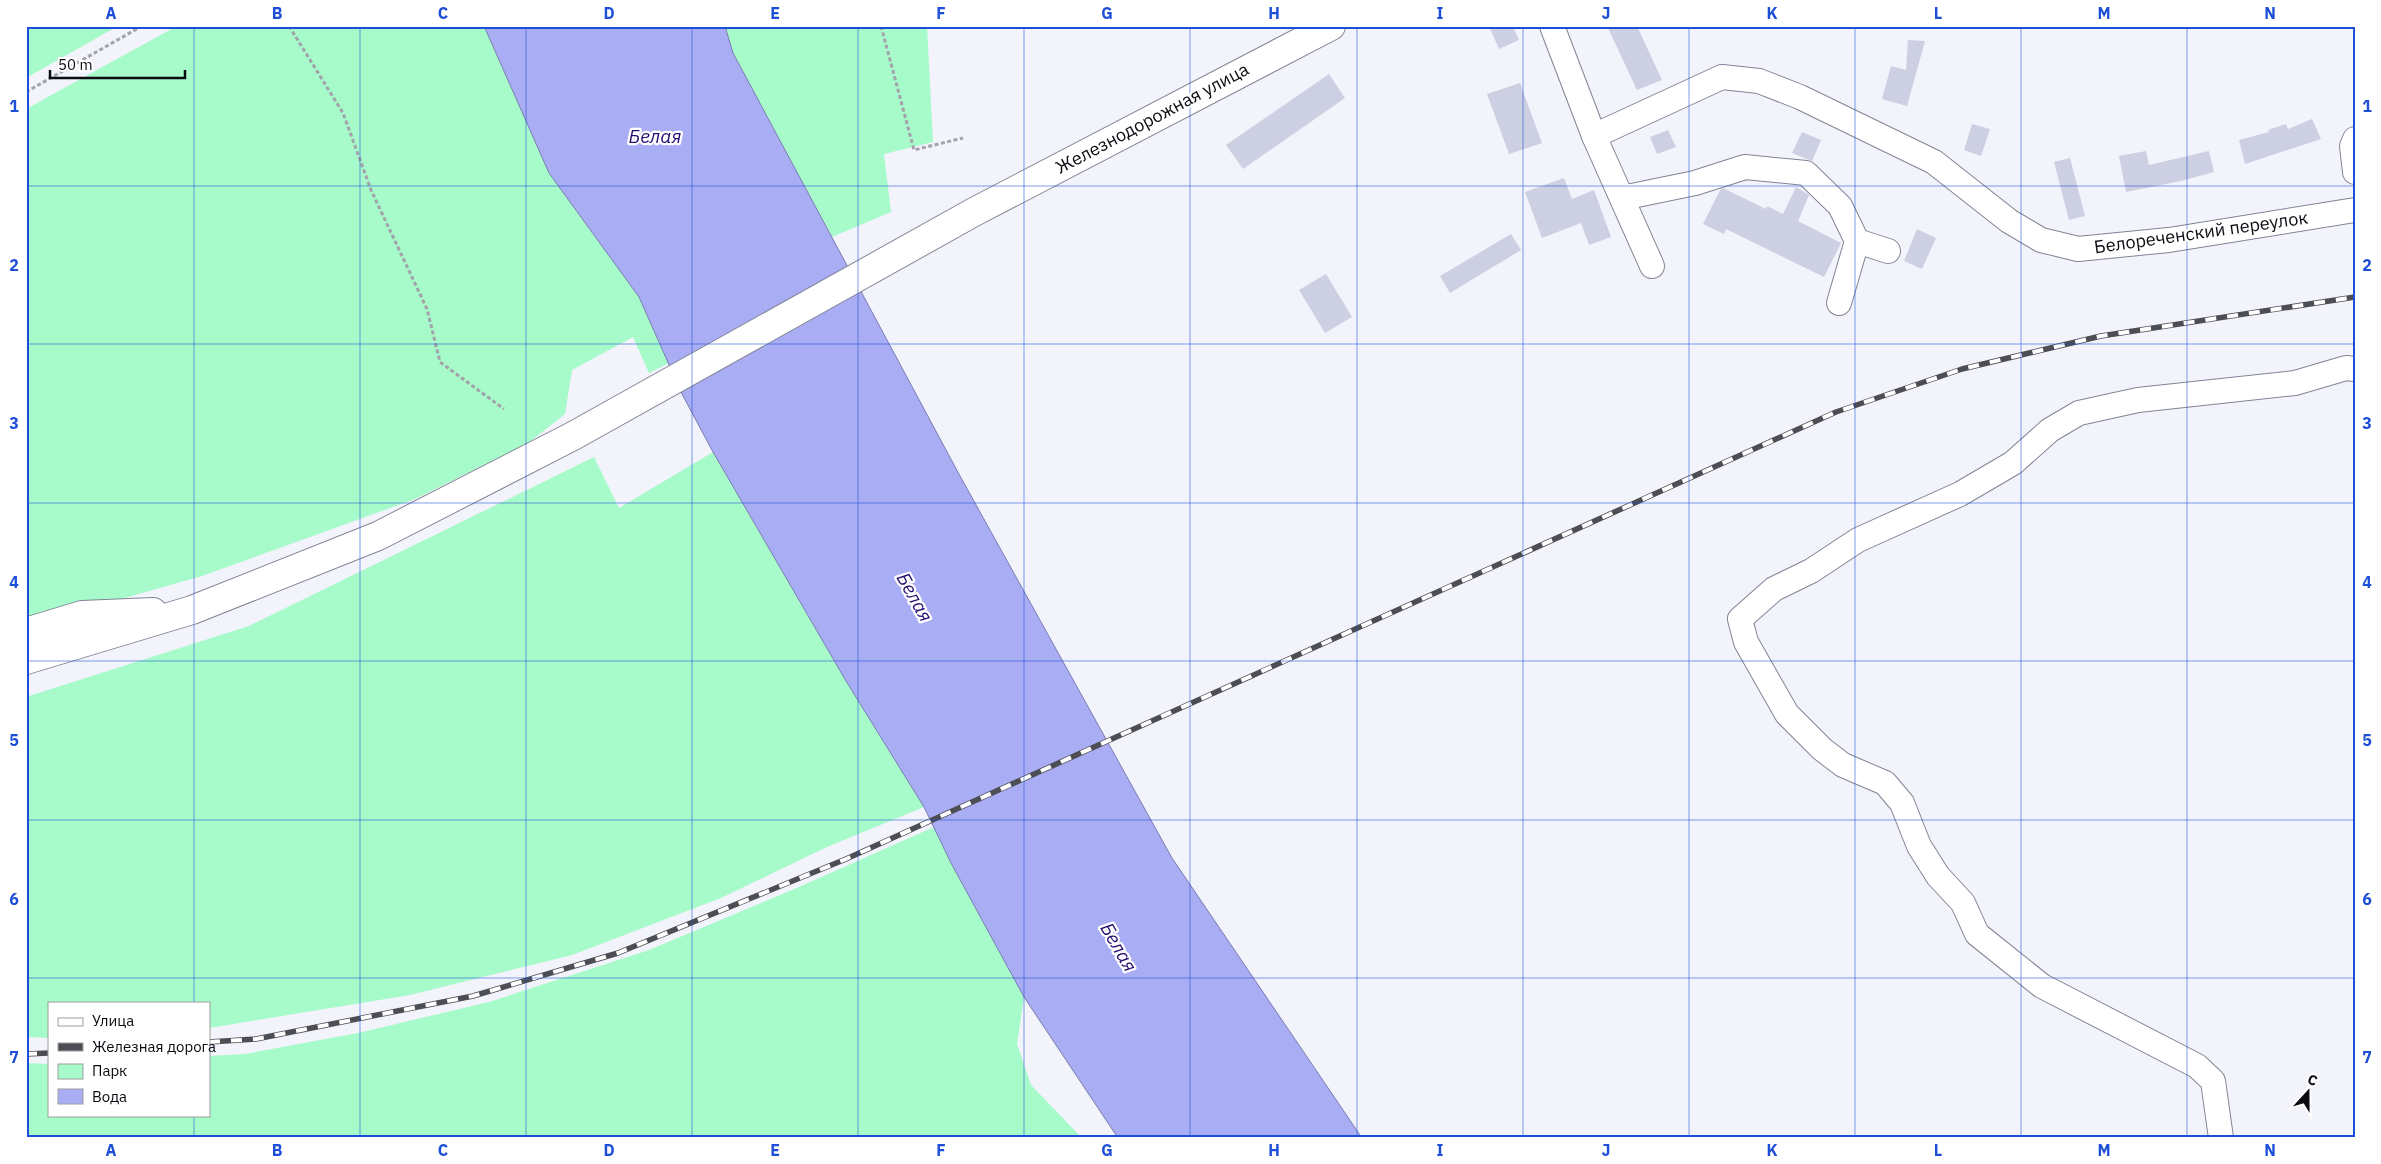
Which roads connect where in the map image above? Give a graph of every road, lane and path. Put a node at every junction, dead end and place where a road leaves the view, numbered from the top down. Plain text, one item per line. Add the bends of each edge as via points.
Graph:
1 (142, 26) edge
2 (289, 26) edge
3 (881, 26) edge
4 (1330, 26) edge
5 (1552, 26) edge
6 (26, 92) edge
7 (1594, 136) junction
8 (963, 138) dead end
9 (2355, 139) edge
10 (2355, 172) edge
11 (1622, 198) junction
12 (2355, 210) edge
13 (1857, 241) junction
14 (1888, 251) dead end
15 (1652, 266) dead end
16 (1838, 303) dead end
17 (2355, 369) edge
18 (504, 409) dead end
19 (192, 610) junction
20 (26, 632) edge
21 (26, 660) edge
22 (2221, 1138) edge

1 - 6 path
2 - 18 path via 343,113 371,190 426,309 440,362
3 - 8 path via 914,150
4 - 19 main road, Железнодорожная улица via 974,212 573,436 378,536
5 - 7 street
7 - 11 street
7 - 12 street, Белореченский переулок via 1722,77 1759,81 1800,97 1934,162 2009,221 2041,240 2078,248 2169,240
9 - 10 street via 2352,146
11 - 13 street via 1695,184 1745,167 1806,173 1840,206
11 - 15 street
13 - 14 street
13 - 16 street
17 - 22 street via 2346,368 2295,383 2138,400 2079,413 2050,430 2013,463 1960,494 1858,540 1811,571 1774,589 1740,619 1746,642 1786,714 1843,765 1885,783 1902,803 1919,846 1938,876 1963,903 1977,934 2042,986 2197,1066 2213,1081
19 - 20 main road via 82,615
19 - 21 main road

